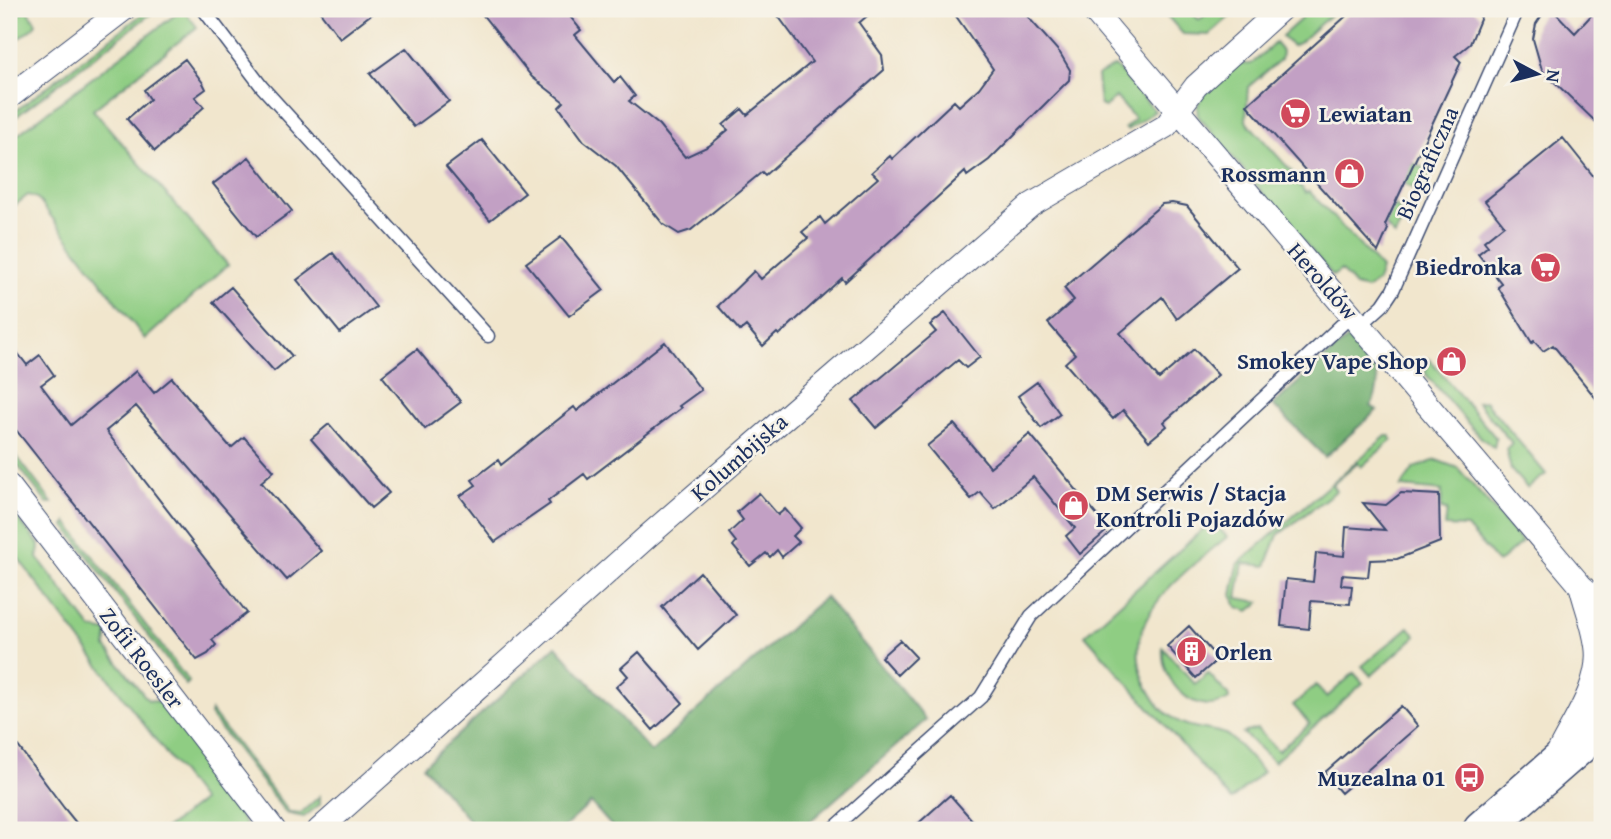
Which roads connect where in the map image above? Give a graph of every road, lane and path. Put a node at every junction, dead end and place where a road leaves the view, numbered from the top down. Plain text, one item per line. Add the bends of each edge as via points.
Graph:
1 (124, 9) edge
2 (203, 9) edge
3 (1092, 9) edge
4 (1281, 9) edge
5 (1518, 9) edge
6 (9, 97) edge
7 (1177, 110) junction
8 (1357, 320) junction
9 (488, 336) dead end
10 (9, 486) edge
11 (1581, 586) junction
12 (1602, 604) edge
13 (1602, 725) edge
14 (1548, 772) junction
15 (274, 830) edge
16 (319, 830) edge
17 (832, 830) edge
18 (1482, 830) edge

1 - 6 street
2 - 9 lane via 262,88
3 - 7 street, Heroldów
4 - 7 street, Kolumbijska via 1196,86
5 - 8 lane, Biograficzna via 1393,290 1383,305
7 - 8 street, Heroldów
7 - 16 street, Kolumbijska via 1166,126 1031,205
8 - 11 street, Heroldów
8 - 17 lane, Biograficzna via 1031,616 981,697
10 - 15 street, Zofii Roesler
11 - 12 street, Heroldów
11 - 14 street, Heroldów via 1594,634 1596,666 1584,703
13 - 14 highway
14 - 18 highway

